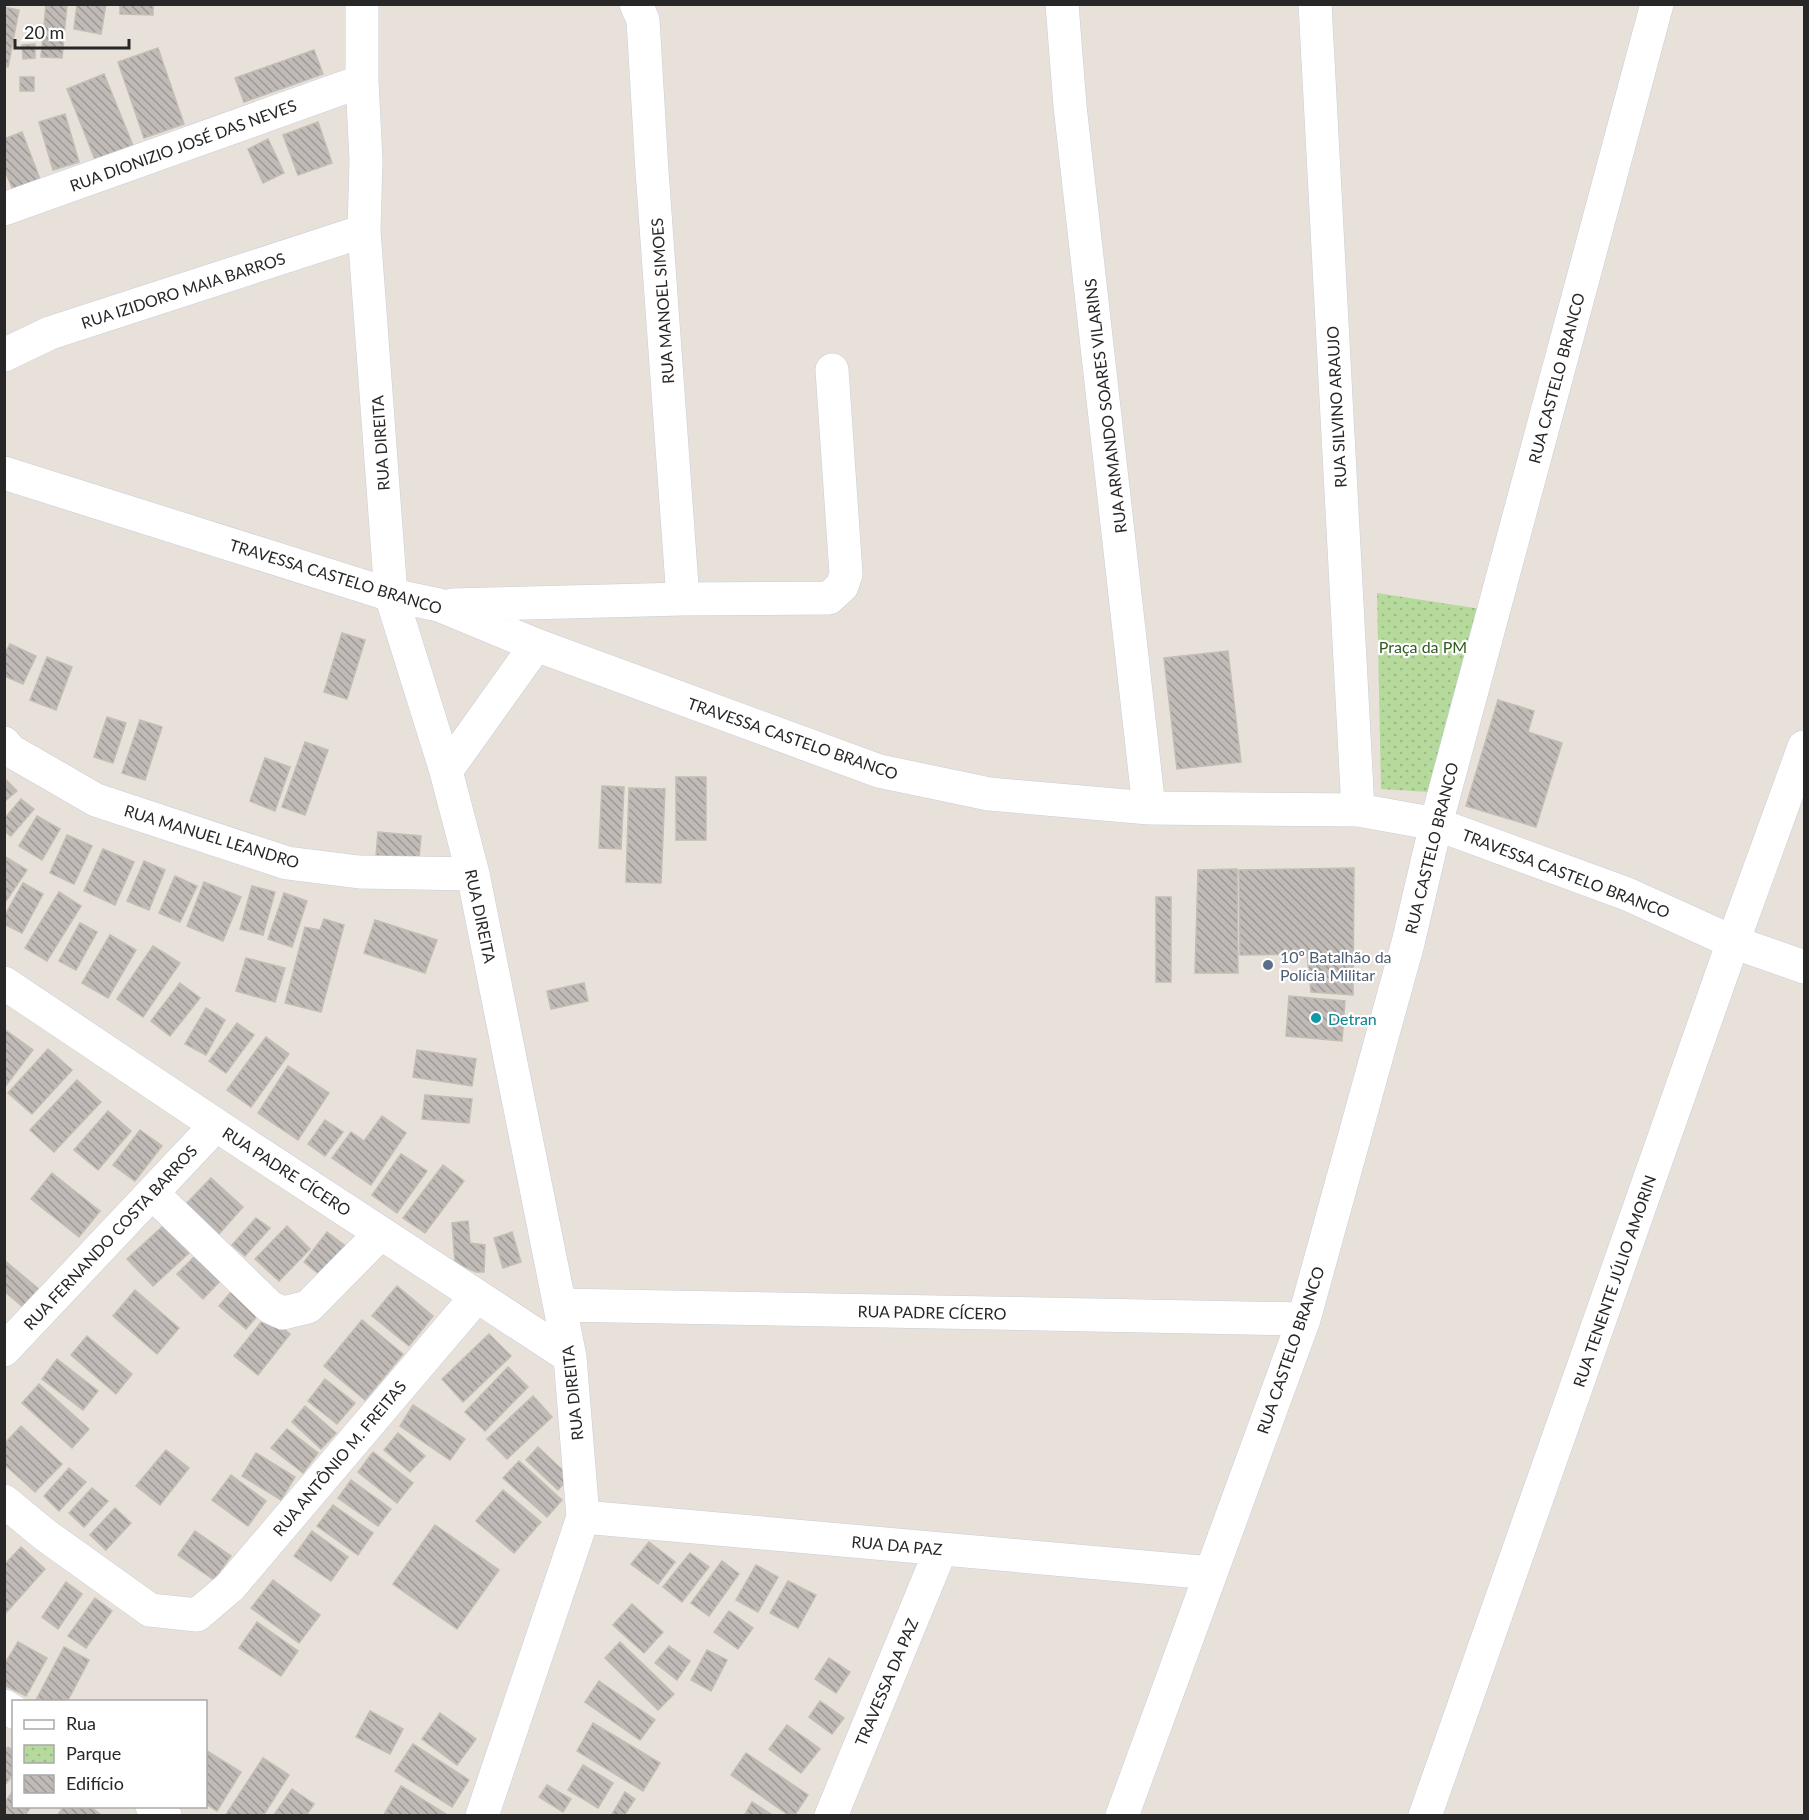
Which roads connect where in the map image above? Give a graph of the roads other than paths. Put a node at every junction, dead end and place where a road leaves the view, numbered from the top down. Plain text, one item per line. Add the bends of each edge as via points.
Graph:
1 (362, 4) edge
2 (636, 4) edge
3 (1062, 4) edge
4 (1315, 4) edge
5 (1658, 4) edge
6 (362, 81) junction
7 (4, 210) edge
8 (364, 231) junction
9 (4, 355) edge
10 (832, 370) dead end
11 (4, 473) edge
12 (391, 595) junction
13 (683, 599) junction
14 (438, 605) junction
15 (536, 645) junction
16 (4, 743) edge
17 (1804, 747) edge
18 (446, 771) junction
19 (1149, 808) junction
20 (1358, 810) junction
21 (1436, 824) junction
22 (473, 873) junction
23 (1733, 942) junction
24 (1804, 967) edge
25 (4, 983) edge
26 (216, 1125) junction
27 (152, 1193) junction
28 (381, 1233) junction
29 (477, 1296) junction
30 (560, 1305) junction
31 (1304, 1319) junction
32 (4, 1350) edge
33 (570, 1357) junction
34 (4, 1501) edge
35 (583, 1517) junction
36 (942, 1549) junction
37 (1211, 1573) junction
38 (482, 1815) edge
39 (831, 1815) edge
40 (1122, 1815) edge
41 (1425, 1815) edge

1 - 6 street, RUA DIREITA
2 - 13 street, RUA MANOEL SIMOES via 643,20
3 - 19 street, RUA ARMANDO SOARES VILARINS via 1070,106
4 - 20 street, RUA SILVINO ARAUJO
5 - 21 street, RUA CASTELO BRANCO
6 - 7 street, RUA DIONIZIO JOSÉ DAS NEVES
6 - 8 street, RUA DIREITA
8 - 9 street, RUA IZIDORO MAIA BARROS via 50,333
8 - 12 street, RUA DIREITA
10 - 13 street via 846,574 842,586 829,598
11 - 12 street, TRAVESSA CASTELO BRANCO
12 - 14 street, TRAVESSA CASTELO BRANCO
12 - 18 street, RUA DIREITA
13 - 14 street
14 - 15 street, TRAVESSA CASTELO BRANCO
15 - 18 street
15 - 19 street, TRAVESSA CASTELO BRANCO via 879,771 989,795
16 - 22 street, RUA MANUEL LEANDRO via 11,751 96,800 287,863 359,872
17 - 23 street, RUA TENENTE JÚLIO AMORIN
18 - 22 street, RUA DIREITA
19 - 20 street, TRAVESSA CASTELO BRANCO
20 - 21 street, TRAVESSA CASTELO BRANCO
21 - 23 street, TRAVESSA CASTELO BRANCO via 1627,894
21 - 31 street, RUA CASTELO BRANCO via 1408,943
22 - 30 street, RUA DIREITA
23 - 24 street, TRAVESSA CASTELO BRANCO
23 - 41 street, RUA TENENTE JÚLIO AMORIN
25 - 26 street, RUA PADRE CÍCERO
26 - 27 street, RUA FERNANDO COSTA BARROS
26 - 28 street, RUA PADRE CÍCERO
27 - 28 street via 270,1307 283,1313 308,1307
27 - 32 street, RUA FERNANDO COSTA BARROS
28 - 29 street, RUA PADRE CÍCERO
29 - 33 street, RUA PADRE CÍCERO
29 - 34 street, RUA ANTÔNIO M. FREITAS via 230,1587 197,1615 150,1610
30 - 31 street, RUA PADRE CÍCERO
30 - 33 street, RUA DIREITA
31 - 37 street, RUA CASTELO BRANCO
33 - 35 street, RUA DIREITA
35 - 36 street, RUA DA PAZ
35 - 38 street, RUA DIREITA
36 - 37 street, RUA DA PAZ
36 - 39 street, TRAVESSA DA PAZ
37 - 40 street, RUA CASTELO BRANCO

